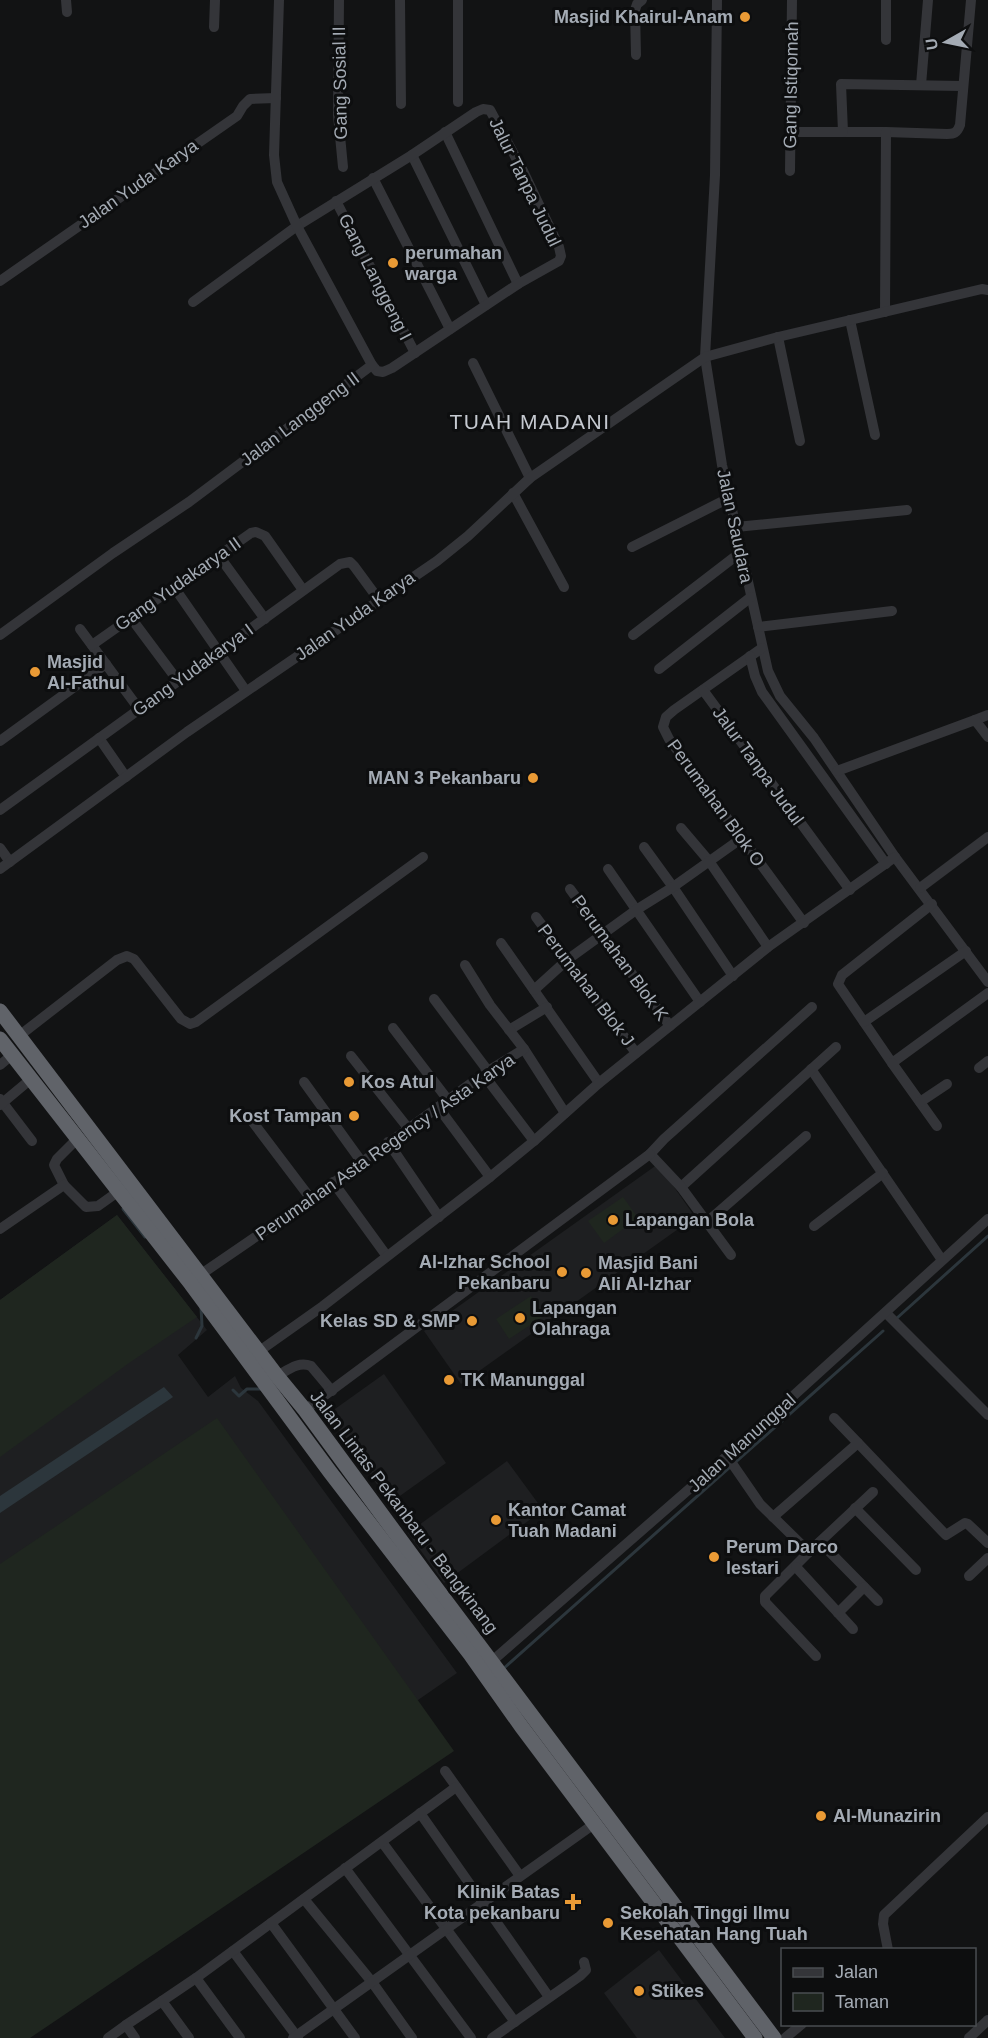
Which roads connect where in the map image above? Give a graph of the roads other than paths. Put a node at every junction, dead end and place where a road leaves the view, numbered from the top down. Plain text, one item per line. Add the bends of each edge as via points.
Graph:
1 (66, 0) edge
2 (215, 0) edge
3 (279, 0) edge
4 (339, 0) edge
5 (400, 0) edge
6 (458, 0) edge
7 (642, 0) edge
8 (717, 0) edge
9 (792, 0) edge
10 (886, 0) edge
11 (928, 0) edge
12 (971, 0) edge
13 (67, 12) dead end
14 (214, 27) dead end
15 (886, 40) dead end
16 (636, 55) dead end
17 (921, 85) junction
18 (962, 86) junction
19 (276, 98) junction
20 (458, 102) dead end
21 (401, 104) dead end
22 (445, 132) junction
23 (790, 132) junction
24 (843, 132) junction
25 (886, 132) junction
26 (412, 154) junction
27 (343, 167) dead end
28 (790, 171) dead end
29 (373, 178) junction
30 (336, 201) junction
31 (297, 226) junction
32 (0, 281) edge
33 (518, 284) junction
34 (988, 290) edge
35 (193, 302) dead end
36 (486, 305) junction
37 (885, 312) junction
38 (850, 320) junction
39 (450, 329) junction
40 (778, 337) junction
41 (415, 353) junction
42 (705, 357) junction
43 (473, 363) dead end
44 (372, 365) junction
45 (875, 435) dead end
46 (800, 441) dead end
47 (530, 477) junction
48 (513, 494) junction
49 (729, 498) junction
50 (907, 510) dead end
51 (736, 527) junction
52 (632, 547) dead end
53 (741, 552) junction
54 (219, 556) junction
55 (174, 587) junction
56 (564, 587) dead end
57 (303, 590) junction
58 (751, 597) junction
59 (379, 600) junction
60 (892, 611) dead end
61 (131, 618) junction
62 (265, 619) junction
63 (758, 627) junction
64 (80, 629) dead end
65 (0, 635) edge
66 (633, 635) dead end
67 (92, 645) junction
68 (762, 648) junction
69 (218, 651) junction
70 (750, 656) junction
71 (106, 664) junction
72 (659, 669) dead end
73 (178, 681) junction
74 (703, 690) junction
75 (246, 692) junction
76 (139, 709) junction
77 (988, 715) edge
78 (975, 720) junction
79 (99, 738) junction
80 (814, 738) junction
81 (988, 738) edge
82 (0, 741) edge
83 (802, 747) junction
84 (837, 771) junction
85 (126, 777) junction
86 (0, 810) edge
87 (681, 828) dead end
88 (988, 837) edge
89 (742, 838) junction
90 (644, 847) dead end
91 (0, 848) edge
92 (423, 857) dead end
93 (896, 857) junction
94 (709, 861) junction
95 (10, 862) junction
96 (885, 864) junction
97 (0, 869) edge
98 (608, 869) dead end
99 (673, 887) junction
100 (920, 888) junction
101 (570, 890) dead end
102 (850, 890) junction
103 (932, 904) junction
104 (636, 910) junction
105 (536, 917) dead end
106 (804, 923) junction
107 (603, 935) junction
108 (501, 943) dead end
109 (768, 947) junction
110 (966, 951) junction
111 (567, 960) junction
112 (465, 965) dead end
113 (733, 976) junction
114 (988, 982) edge
115 (534, 990) junction
116 (988, 993) edge
117 (434, 999) dead end
118 (700, 1002) junction
119 (546, 1007) junction
120 (812, 1007) dead end
121 (0, 1011) edge
122 (864, 1022) junction
123 (670, 1026) junction
124 (393, 1028) dead end
125 (509, 1030) junction
126 (19, 1036) junction
127 (0, 1039) edge
128 (836, 1047) dead end
129 (524, 1049) junction
130 (636, 1053) junction
131 (12, 1055) junction
132 (351, 1056) dead end
133 (892, 1063) junction
134 (0, 1065) edge
135 (811, 1069) junction
136 (486, 1072) junction
137 (31, 1079) junction
138 (304, 1082) dead end
139 (599, 1083) junction
140 (947, 1084) dead end
141 (448, 1100) junction
142 (1, 1102) edge
143 (920, 1102) junction
144 (438, 1107) junction
145 (565, 1113) junction
146 (252, 1121) dead end
147 (937, 1126) dead end
148 (408, 1128) junction
149 (806, 1136) dead end
150 (78, 1138) junction
151 (32, 1141) dead end
152 (534, 1141) junction
153 (388, 1142) junction
154 (650, 1154) junction
155 (361, 1161) junction
156 (883, 1173) junction
157 (490, 1177) junction
158 (333, 1182) junction
159 (64, 1185) junction
160 (681, 1187) junction
161 (119, 1191) junction
162 (311, 1199) junction
163 (439, 1217) junction
164 (987, 1221) edge
165 (706, 1222) junction
166 (814, 1226) dead end
167 (0, 1229) edge
168 (731, 1255) dead end
169 (386, 1256) junction
170 (942, 1260) junction
171 (200, 1275) junction
172 (886, 1313) junction
173 (258, 1352) junction
174 (277, 1376) junction
175 (332, 1391) junction
176 (305, 1410) junction
177 (986, 1410) edge
178 (834, 1418) dead end
179 (858, 1443) junction
180 (727, 1456) junction
181 (873, 1492) dead end
182 (855, 1508) junction
183 (773, 1517) junction
184 (392, 1539) junction
185 (820, 1542) junction
186 (988, 1543) edge
187 (809, 1552) junction
188 (988, 1558) edge
189 (408, 1561) junction
190 (796, 1567) junction
191 (916, 1570) dead end
192 (969, 1576) dead end
193 (864, 1587) junction
194 (878, 1601) dead end
195 (838, 1613) junction
196 (853, 1629) dead end
197 (816, 1656) dead end
198 (492, 1662) junction
199 (446, 1771) dead end
200 (456, 1786) junction
201 (420, 1814) junction
202 (988, 1817) edge
203 (594, 1824) junction
204 (381, 1842) junction
205 (345, 1868) junction
206 (520, 1876) junction
207 (304, 1899) junction
208 (482, 1904) junction
209 (272, 1923) junction
210 (446, 1929) junction
211 (888, 1948) edge
212 (233, 1951) junction
213 (410, 1955) junction
214 (585, 1962) dead end
215 (196, 1978) junction
216 (372, 1982) junction
217 (549, 1997) junction
218 (162, 2001) junction
219 (334, 2008) junction
220 (988, 2020) edge
221 (515, 2022) junction
222 (126, 2025) junction
223 (801, 2026) edge
224 (296, 2037) edge
225 (108, 2038) edge
226 (135, 2038) edge
227 (189, 2038) edge
228 (240, 2038) edge
229 (356, 2038) edge
230 (412, 2038) edge
231 (471, 2038) edge
232 (492, 2038) edge
233 (755, 2038) edge
234 (774, 2038) edge
235 (785, 2038) edge
236 (969, 2038) edge

1 - 13 street
2 - 14 street
3 - 19 street, Jalan Langgeng II
4 - 27 street, Gang Sosial II via 338,115
5 - 21 street
6 - 20 street
7 - 16 street via 635,10
8 - 42 street, Jalan Saudara via 715,175
9 - 23 street, Gang Istiqomah
10 - 15 street
11 - 17 street
12 - 18 street
17 - 18 street
17 - 24 street via 841,84
18 - 25 street via 960,125 954,134
19 - 31 street, Jalan Langgeng II via 277,182
19 - 32 street, Jalan Yuda Karya via 250,99 237,116
22 - 26 street, Jalur Tanpa Judul
22 - 33 street
22 - 33 street, Jalur Tanpa Judul via 476,112 490,110 560,248 559,261
23 - 24 street
23 - 28 street, Gang Istiqomah
24 - 25 street
25 - 37 street
26 - 29 street, Jalur Tanpa Judul
26 - 36 street
29 - 30 street, Jalur Tanpa Judul
29 - 39 street
30 - 31 street, Jalur Tanpa Judul
30 - 41 street, Gang Langgeng I
31 - 35 street, Jalur Tanpa Judul
31 - 44 street, Jalan Langgeng II
33 - 36 street, Jalur Tanpa Judul
34 - 37 street, Jalan Yuda Karya
36 - 39 street, Jalur Tanpa Judul
37 - 38 street, Jalan Yuda Karya
38 - 40 street, Jalan Yuda Karya
38 - 45 street
39 - 41 street, Jalur Tanpa Judul
40 - 42 street, Jalan Yuda Karya
40 - 46 street
41 - 44 street, Jalur Tanpa Judul via 383,372
42 - 47 street, Jalan Yuda Karya
42 - 49 street, Jalan Saudara
43 - 47 street
44 - 65 street, Jalan Langgeng II via 189,502
47 - 48 street, Jalan Yuda Karya
48 - 56 street
48 - 59 street, Jalan Yuda Karya via 437,561
49 - 51 street, Jalan Saudara
49 - 52 street
50 - 51 street
51 - 53 street, Jalan Saudara
53 - 58 street, Jalan Saudara
53 - 66 street
54 - 55 street, Gang Yudakarya II
54 - 57 street, Gang Yudakarya II via 251,533 265,536
54 - 62 street
55 - 61 street, Gang Yudakarya II
55 - 69 street
57 - 59 street, Gang Yudakarya I via 340,564 350,562
57 - 62 street, Gang Yudakarya I
58 - 63 street, Jalan Saudara
58 - 72 street
59 - 75 street, Jalan Yuda Karya
60 - 63 street
61 - 67 street, Gang Yudakarya II
61 - 73 street
62 - 69 street, Gang Yudakarya I
63 - 68 street, Jalan Saudara
64 - 67 street
67 - 71 street
68 - 70 street, Jalur Tanpa Judul
68 - 80 street, Jalan Saudara via 780,696
69 - 73 street, Gang Yudakarya I
69 - 75 street
70 - 74 street, Jalur Tanpa Judul
70 - 83 street via 762,692
71 - 76 street
71 - 82 street
73 - 76 street, Gang Yudakarya I
74 - 89 street, Perumahan Blok O via 666,717 663,727
74 - 102 street, Jalur Tanpa Judul
75 - 85 street, Jalan Yuda Karya
76 - 79 street, Gang Yudakarya I
77 - 78 street
78 - 81 street
78 - 84 street
79 - 85 street
79 - 86 street, Gang Yudakarya I
80 - 83 street
80 - 84 street, Jalan Saudara
83 - 96 street
84 - 93 street, Jalan Saudara
85 - 95 street, Jalan Yuda Karya
87 - 94 street
88 - 100 street
89 - 94 street
89 - 106 street, Perumahan Blok O
90 - 99 street
91 - 95 street
92 - 126 street via 196,1022 190,1024 181,1019 134,959 127,956
93 - 96 street
93 - 100 street, Jalan Saudara
94 - 99 street
94 - 109 street
95 - 97 street, Jalan Yuda Karya
96 - 102 street
98 - 104 street
99 - 104 street
99 - 113 street
100 - 103 street, Jalan Saudara
101 - 107 street, Perumahan Blok K
102 - 106 street
103 - 110 street, Jalan Saudara
103 - 122 street via 839,980
104 - 107 street
104 - 118 street
105 - 111 street, Perumahan Blok J
106 - 109 street
107 - 111 street
107 - 123 street, Perumahan Blok K
108 - 115 street
109 - 113 street
110 - 114 street, Jalan Saudara
110 - 122 street
111 - 115 street
111 - 130 street, Perumahan Blok J
112 - 125 street, Perumahan Asta Regency / Asta Karya
113 - 118 street
115 - 119 street
116 - 133 street
117 - 136 street
118 - 123 street
119 - 125 street
119 - 139 street
120 - 154 street
121 - 126 highway, Jalan Lintas Pekanbaru - Bangkinang
122 - 133 street
123 - 130 street
124 - 141 street
125 - 129 street, Perumahan Asta Regency / Asta Karya
126 - 171 highway, Jalan Lintas Pekanbaru - Bangkinang
127 - 131 highway, Jalan Lintas Pekanbaru - Bangkinang
128 - 135 street
129 - 136 street, Perumahan Asta Regency / Asta Karya
129 - 145 street
130 - 139 street
131 - 134 street
131 - 137 highway, Jalan Lintas Pekanbaru - Bangkinang
132 - 148 street
133 - 143 street
135 - 156 street
135 - 160 street
136 - 141 street, Perumahan Asta Regency / Asta Karya
136 - 152 street
137 - 142 street
137 - 150 highway, Jalan Lintas Pekanbaru - Bangkinang
138 - 155 street
139 - 145 street
140 - 143 street
141 - 144 street, Perumahan Asta Regency / Asta Karya
142 - 151 street
143 - 147 street
144 - 148 street, Perumahan Asta Regency / Asta Karya
144 - 157 street
145 - 152 street
146 - 162 street
148 - 153 street, Perumahan Asta Regency / Asta Karya
149 - 165 street
150 - 159 street via 54,1165
150 - 161 highway, Jalan Lintas Pekanbaru - Bangkinang
152 - 157 street
153 - 155 street, Perumahan Asta Regency / Asta Karya
153 - 163 street
154 - 160 street
154 - 175 street
155 - 158 street, Perumahan Asta Regency / Asta Karya
156 - 166 street
156 - 170 street
157 - 163 street
158 - 162 street, Perumahan Asta Regency / Asta Karya
158 - 169 street
159 - 161 street via 86,1207 98,1206
159 - 167 street
160 - 165 street
161 - 184 highway, Jalan Lintas Pekanbaru - Bangkinang via 323,1464
162 - 171 street, Perumahan Asta Regency / Asta Karya
163 - 169 street
164 - 170 street, Jalan Manunggal
165 - 168 street
169 - 173 street
170 - 172 street, Jalan Manunggal
171 - 173 highway, Jalan Lintas Pekanbaru - Bangkinang
172 - 177 street
172 - 180 street, Jalan Manunggal
173 - 174 highway, Jalan Lintas Pekanbaru - Bangkinang
174 - 175 street via 306,1364
174 - 176 highway, Jalan Lintas Pekanbaru - Bangkinang
175 - 176 street
176 - 184 highway, Jalan Lintas Pekanbaru - Bangkinang
178 - 179 street
179 - 183 street
179 - 186 street via 946,1535 964,1523
180 - 183 street
180 - 198 street, Jalan Manunggal
181 - 182 street
182 - 185 street
182 - 191 street
183 - 187 street
184 - 189 highway, Jalan Lintas Pekanbaru - Bangkinang
185 - 187 street
185 - 193 street
187 - 190 street
188 - 192 street
189 - 198 highway, Jalan Lintas Pekanbaru - Bangkinang
189 - 203 highway, Jalan Lintas Pekanbaru - Bangkinang
190 - 195 street
190 - 197 street via 765,1596 765,1602
193 - 194 street
193 - 195 street
195 - 196 street
198 - 234 highway, Jalan Lintas Pekanbaru - Bangkinang
199 - 200 street
200 - 201 street
200 - 206 street
201 - 204 street
201 - 208 street
202 - 211 street via 884,1915
203 - 206 street
203 - 233 highway, Jalan Lintas Pekanbaru - Bangkinang
204 - 205 street
204 - 210 street
205 - 207 street
205 - 213 street
206 - 208 street
207 - 209 street
207 - 216 street
208 - 210 street
208 - 217 street
209 - 212 street
209 - 219 street
210 - 213 street
210 - 221 street
212 - 215 street
212 - 224 street
213 - 216 street
213 - 231 street
214 - 217 street via 586,1970 580,1976
215 - 218 street
215 - 228 street
216 - 219 street
216 - 230 street
217 - 221 street
218 - 222 street
218 - 227 street
219 - 224 street
219 - 229 street
220 - 236 street
221 - 232 street
222 - 225 street
222 - 226 street
223 - 235 street

